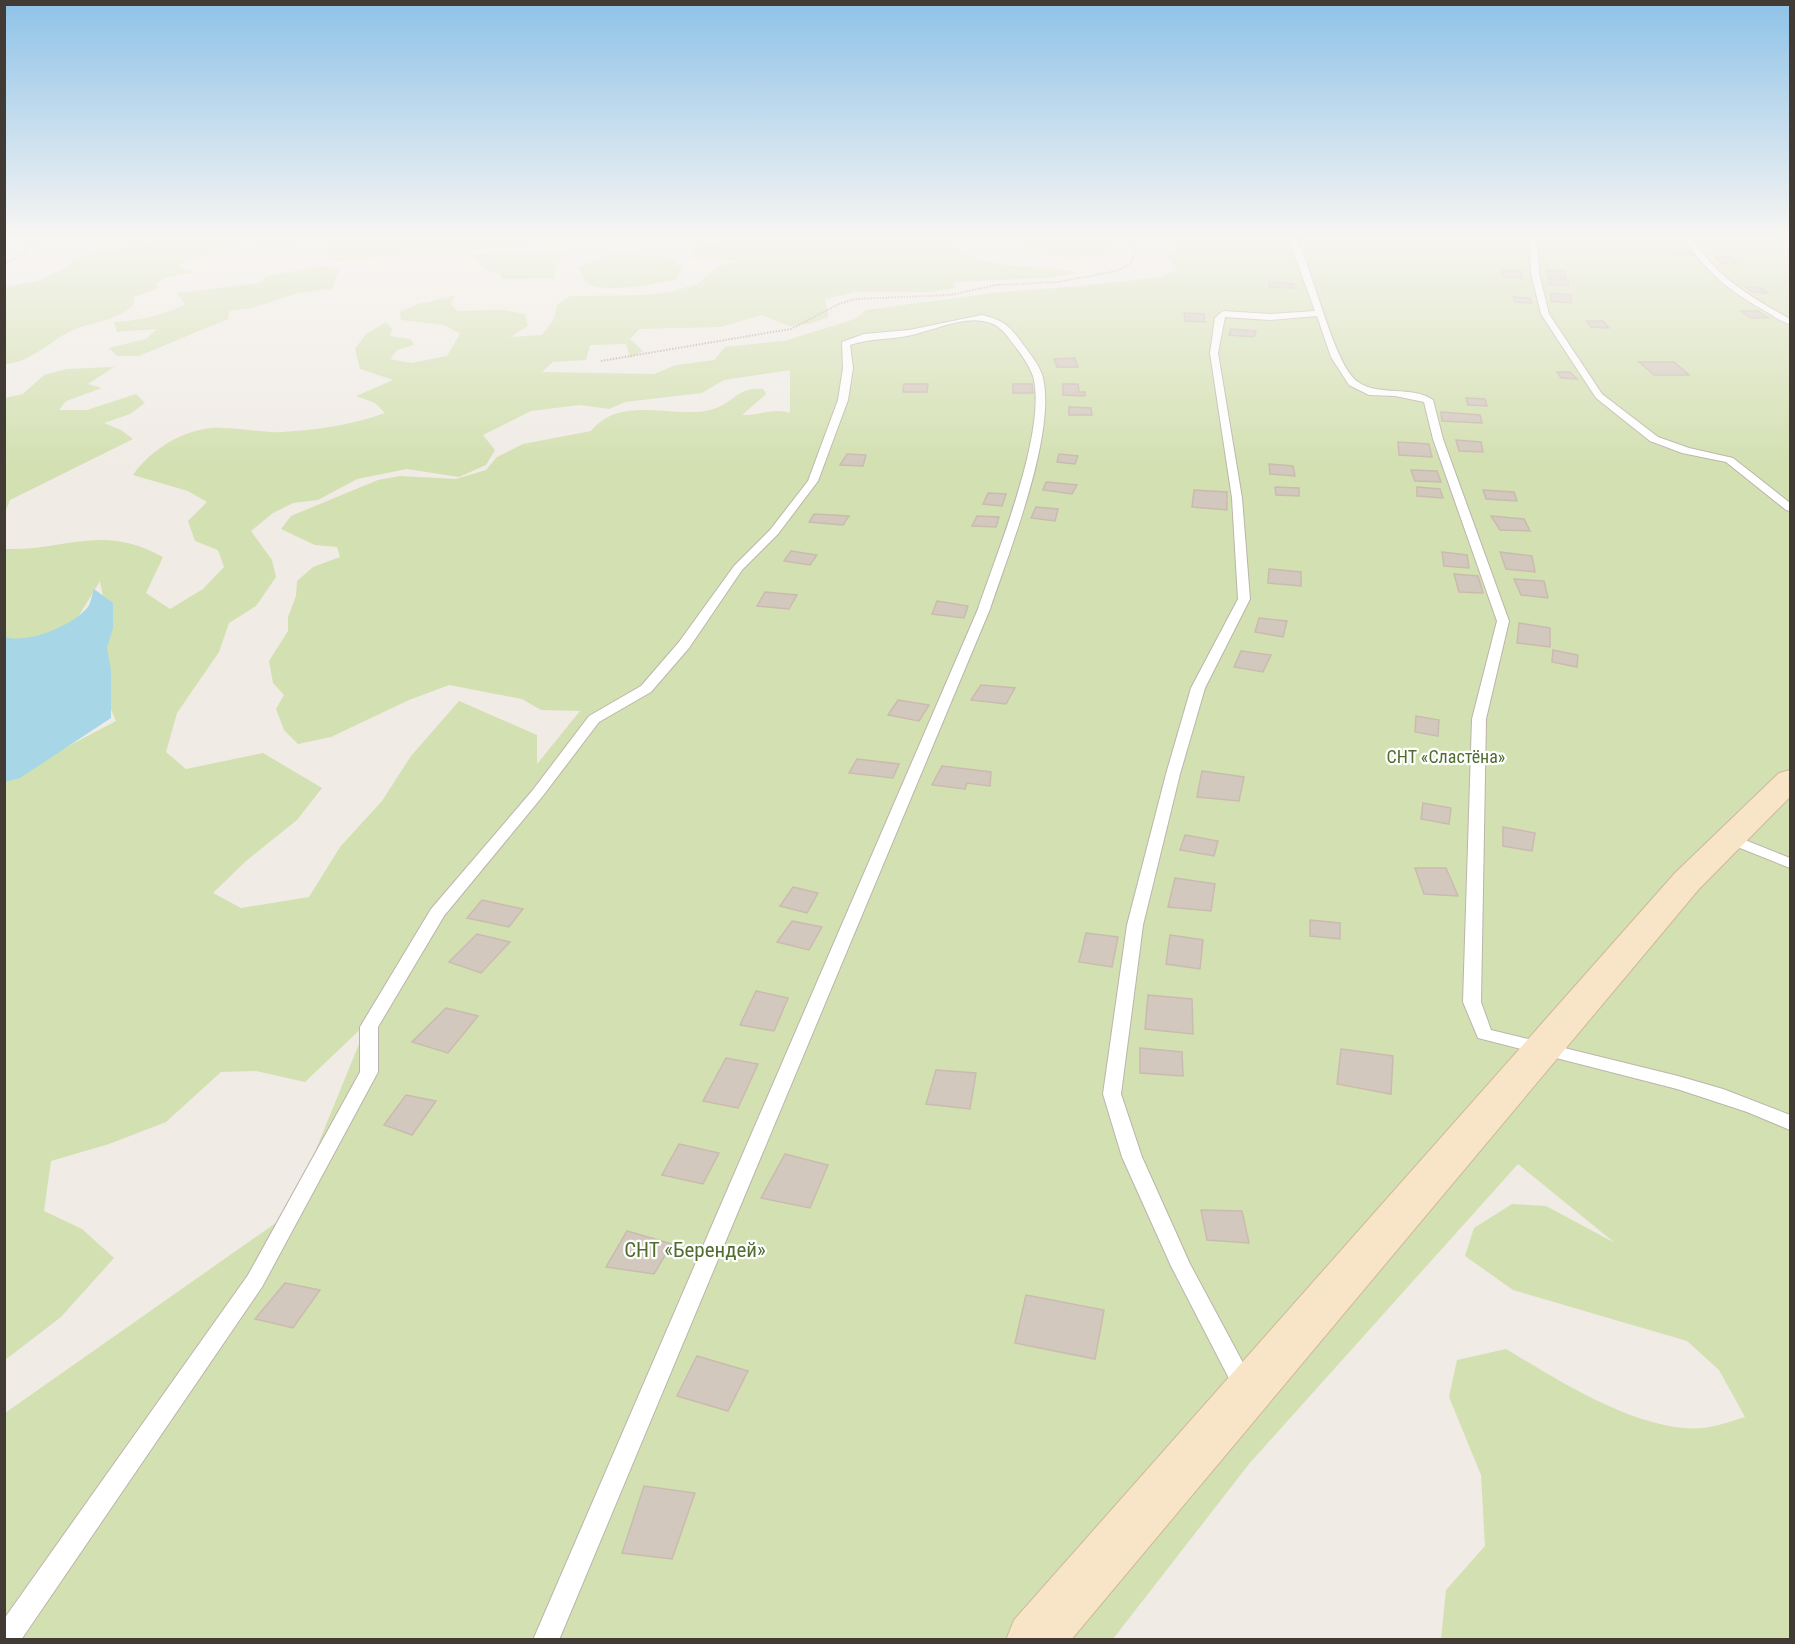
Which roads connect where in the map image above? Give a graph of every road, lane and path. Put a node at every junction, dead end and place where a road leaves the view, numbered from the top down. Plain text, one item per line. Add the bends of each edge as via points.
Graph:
1 (824, 312) edge
2 (1544, 312) edge
3 (1773, 312) edge
4 (1319, 313) joint
5 (1791, 322) edge
6 (601, 361) dead end
7 (1791, 508) edge
8 (1791, 780) edge
9 (1730, 839) junction
10 (1791, 863) edge
11 (1540, 1050) junction
12 (1791, 1123) edge
13 (1247, 1391) junction
14 (5, 1640) edge
15 (546, 1640) edge
16 (1034, 1640) edge

1 - 6 path via 791,329
2 - 7 lane via 1599,396 1654,440 1729,460
3 - 5 lane
4 - 11 lane via 1336,357 1352,383 1369,392 1428,400 1438,439 1503,621 1479,719 1472,1002 1485,1034
4 - 13 lane via 1270,317 1223,314 1219,318 1214,353 1237,498 1244,599 1197,688 1173,774 1135,925 1112,1094 1132,1158 1181,1266
8 - 9 street
9 - 10 lane
9 - 11 street via 1687,881
11 - 12 lane via 1640,1071 1760,1108
11 - 13 street
13 - 16 street
14 - 15 lane via 255,1281 369,1072 369,1028 437,913 594,719 646,689 669,663 738,568 774,532 813,481 843,400 848,368 845,344 864,337 909,333 963,320 982,318 1003,324 1038,377 1041,408 1033,454 984,609

